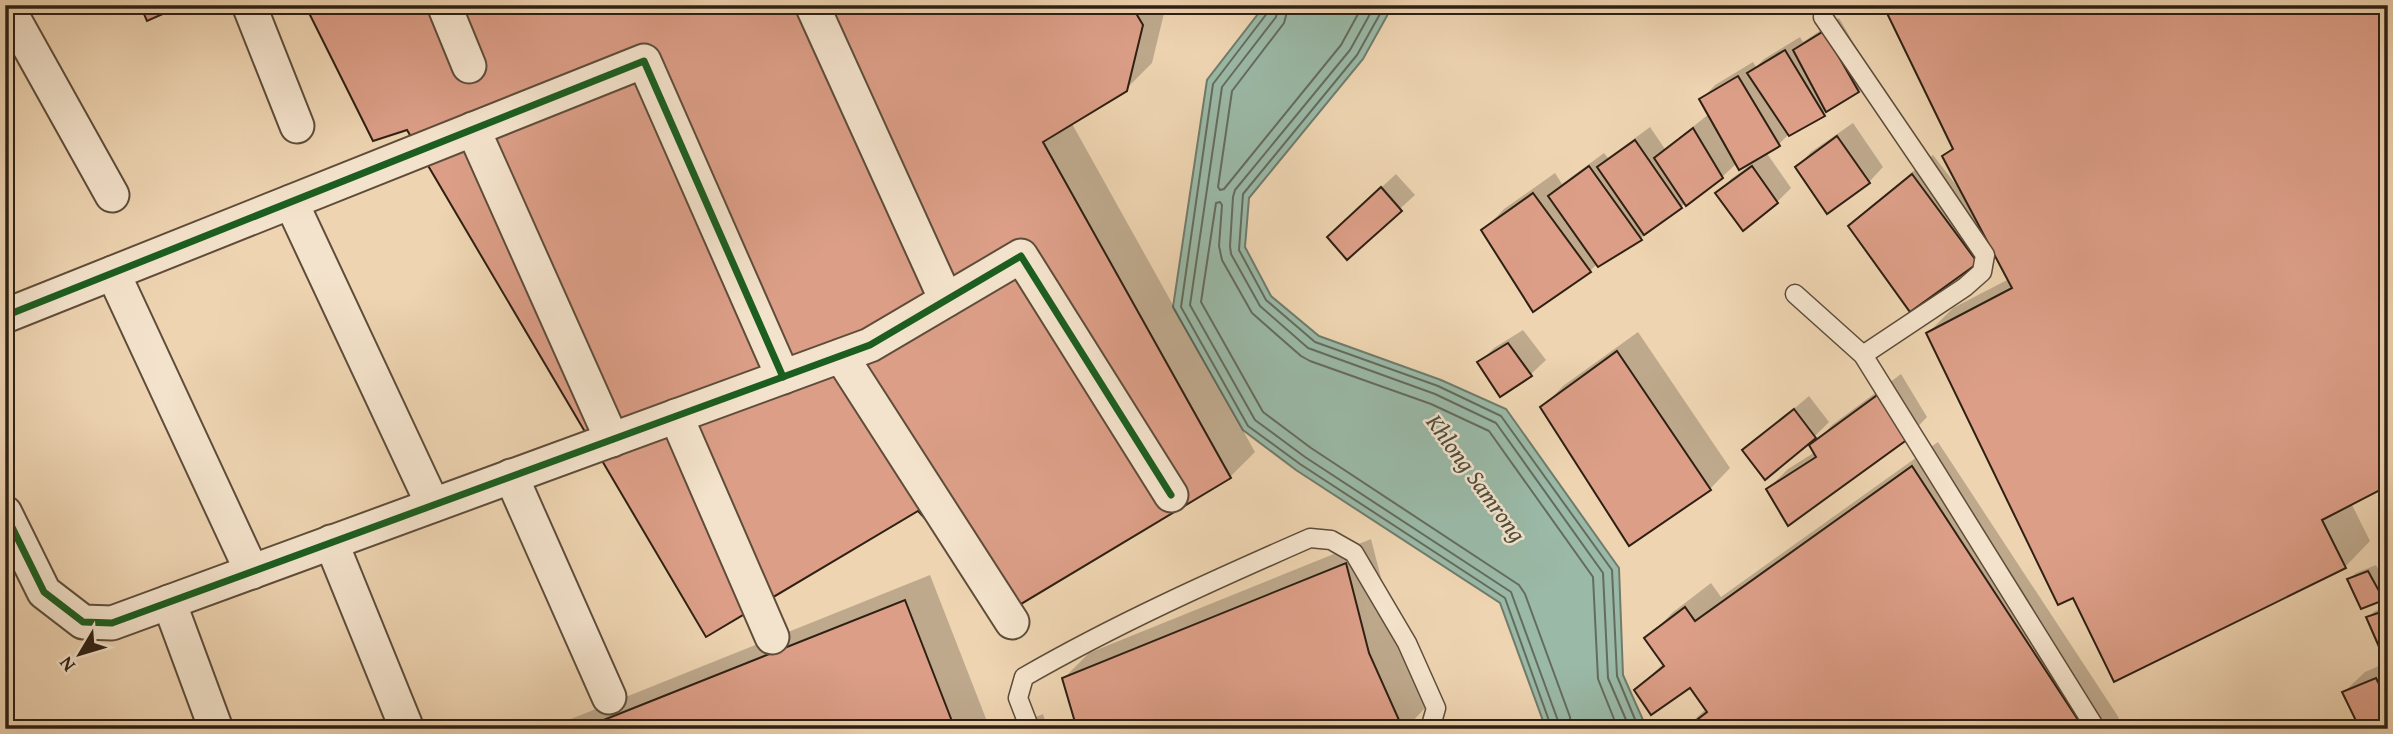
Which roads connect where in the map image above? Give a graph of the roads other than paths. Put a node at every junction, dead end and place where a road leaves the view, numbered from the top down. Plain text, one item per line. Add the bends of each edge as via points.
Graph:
1 (6, 5) edge
2 (249, 5) edge
3 (444, 5) edge
4 (812, 5) edge
5 (1823, 17) dead end
6 (469, 66) dead end
7 (297, 126) dead end
8 (473, 129) junction
9 (112, 195) dead end
10 (291, 202) junction
11 (113, 273) junction
12 (1796, 294) dead end
13 (946, 300) junction
14 (5, 316) edge
15 (1863, 355) junction
16 (841, 356) junction
17 (783, 377) junction
18 (676, 416) junction
19 (611, 440) junction
20 (511, 476) junction
21 (1171, 495) dead end
22 (433, 505) junction
23 (5, 513) edge
24 (331, 542) junction
25 (252, 572) junction
26 (169, 602) junction
27 (1012, 622) dead end
28 (772, 637) dead end
29 (609, 697) dead end
30 (216, 729) edge
31 (408, 729) edge
32 (1030, 729) edge
33 (1430, 729) edge
34 (2096, 729) edge

1 - 9 street
2 - 7 street
3 - 6 street
4 - 13 street
5 - 15 lane via 1985,255 1982,272 1965,288
8 - 10 street
8 - 17 street via 644,61
8 - 19 street
10 - 11 street
10 - 22 street
11 - 14 street
11 - 25 street
12 - 15 lane
13 - 16 street via 870,345
13 - 21 street via 1021,256
15 - 34 lane
16 - 17 street
16 - 27 street
17 - 18 street
18 - 19 street
18 - 28 street
19 - 20 street
20 - 22 street
20 - 29 street
22 - 24 street
23 - 26 street via 44,592 83,622 112,623
24 - 25 street
24 - 31 street
25 - 26 street
26 - 30 street
32 - 33 lane via 1018,698 1024,677 1178,596 1310,538 1331,540 1354,553 1407,643 1436,708

